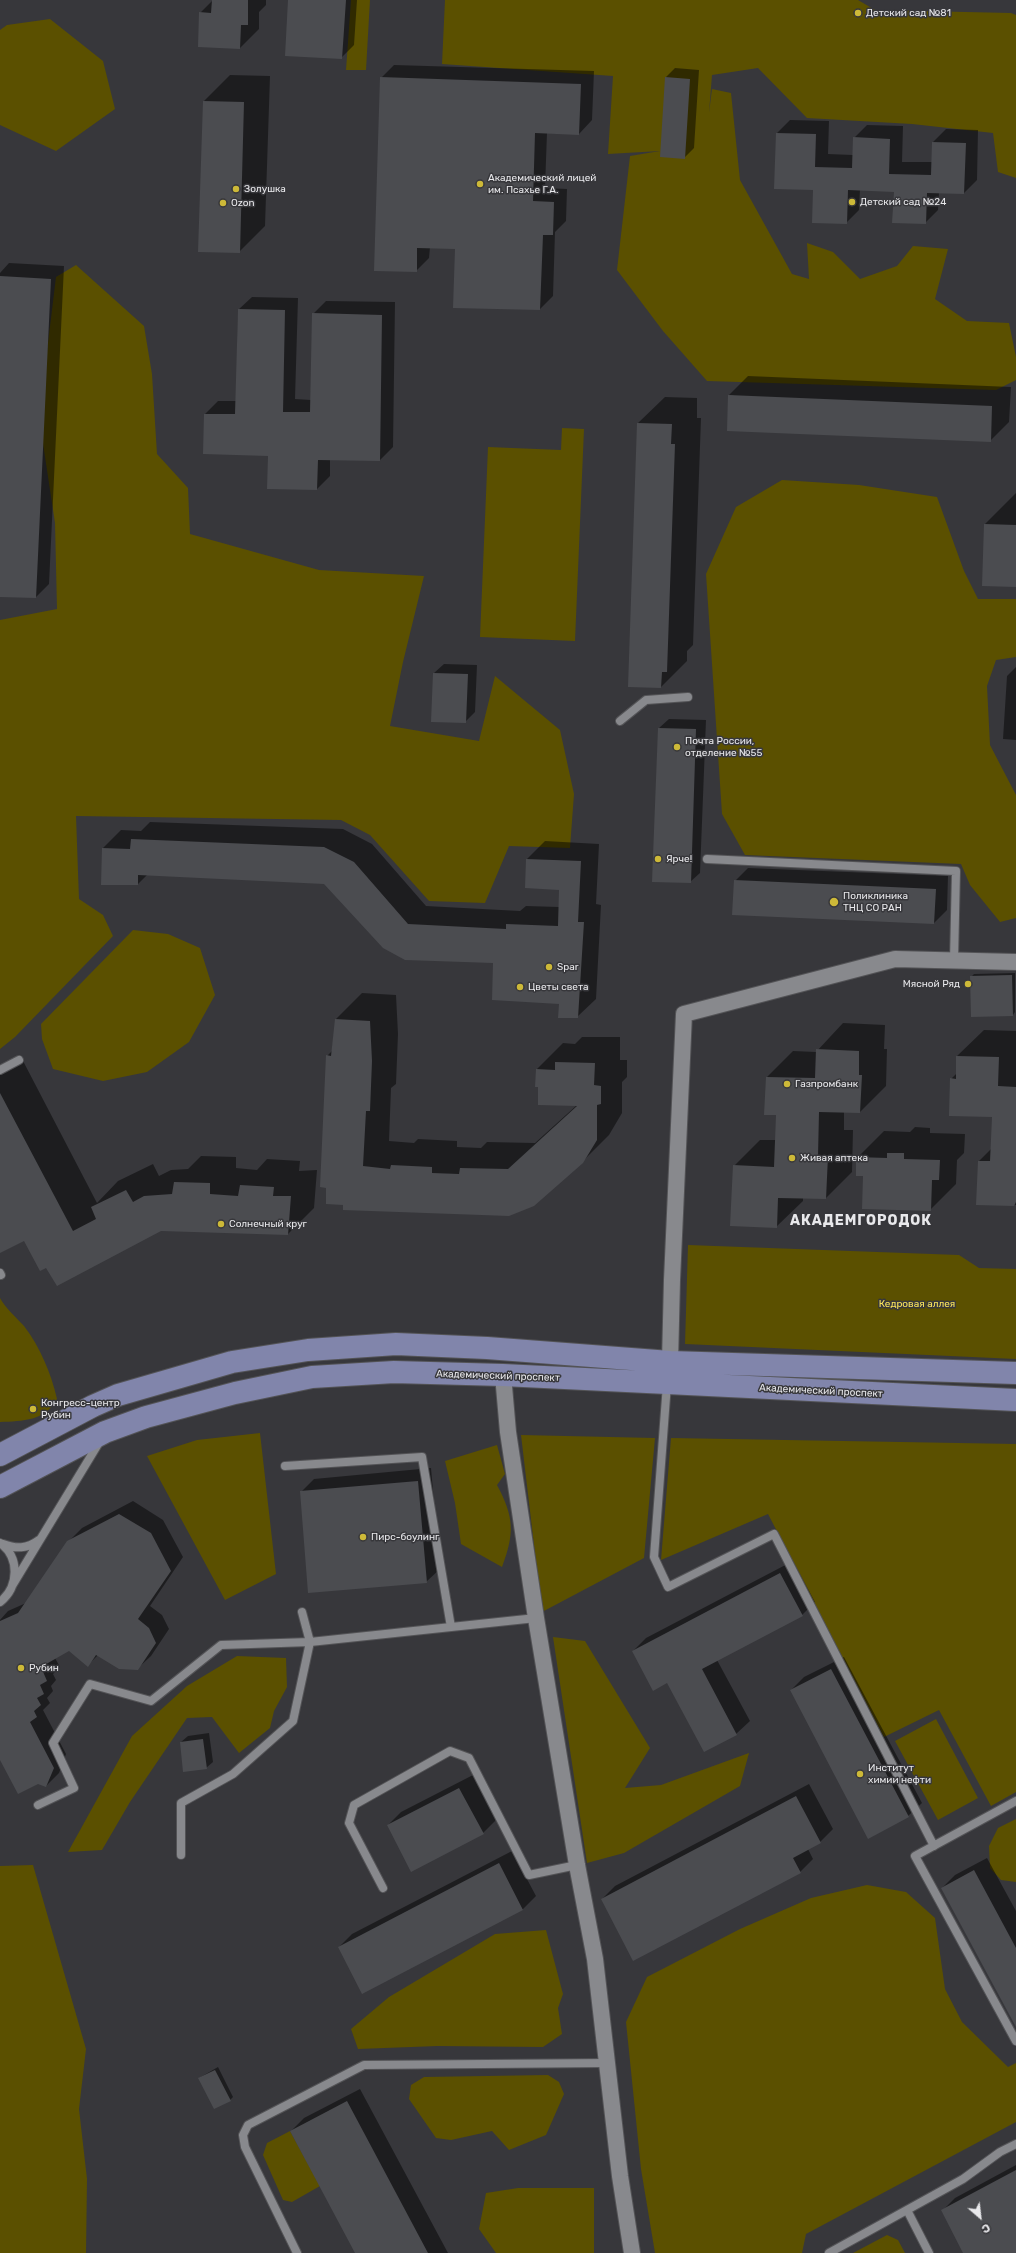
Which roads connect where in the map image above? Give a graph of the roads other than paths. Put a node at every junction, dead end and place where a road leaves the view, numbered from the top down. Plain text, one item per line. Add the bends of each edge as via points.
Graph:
1 (688, 697) dead end
2 (620, 721) dead end
3 (707, 859) dead end
4 (954, 960) junction
5 (1016, 962) edge
6 (19, 1060) dead end
7 (0, 1070) edge
8 (670, 1362) junction
9 (1016, 1373) edge
10 (503, 1375) junction
11 (667, 1384) junction
12 (1016, 1400) edge
13 (93, 1406) junction
14 (105, 1432) junction
15 (0, 1455) edge
16 (285, 1466) dead end
17 (0, 1487) edge
18 (42, 1537) junction
19 (1, 1544) edge
20 (12, 1586) junction
21 (0, 1602) edge
22 (302, 1612) dead end
23 (536, 1618) junction
24 (451, 1627) junction
25 (310, 1642) junction
26 (1016, 1801) edge
27 (38, 1804) dead end
28 (934, 1846) junction
29 (182, 1855) dead end
30 (577, 1866) junction
31 (383, 1888) dead end
32 (1016, 2041) edge
33 (607, 2063) junction
34 (1016, 2144) edge
35 (907, 2210) junction
36 (297, 2253) edge
37 (632, 2253) edge
38 (829, 2253) edge
39 (929, 2253) edge

1 - 2 lane via 646,700
3 - 4 lane via 956,871
4 - 5 street
4 - 8 street via 895,959 684,1014
6 - 7 lane
8 - 9 main road
8 - 11 main road
8 - 13 main road via 396,1344 308,1350 232,1362 140,1388
10 - 11 main road, Академический проспект
10 - 14 main road, Академический проспект via 394,1372 312,1377 193,1403
10 - 23 street via 508,1432
11 - 12 main road, Академический проспект
11 - 28 lane via 654,1557 668,1587 774,1534
13 - 14 main road
13 - 15 main road
14 - 17 main road, Академический проспект
14 - 18 lane
16 - 24 lane via 422,1456
18 - 19 lane via 23,1547 13,1548
18 - 20 lane
19 - 20 lane via 10,1553 14,1564
20 - 21 lane
22 - 25 lane
23 - 24 lane
23 - 30 street
24 - 25 lane
25 - 27 lane via 221,1645 151,1701 90,1684 53,1743 74,1788
25 - 29 lane via 293,1721 233,1774 182,1803
26 - 28 lane
28 - 32 lane via 915,1856
30 - 31 lane via 529,1875 469,1758 450,1751 354,1805 349,1823
30 - 33 street via 595,1959
33 - 36 lane via 364,2065 248,2125 242,2135 244,2147
33 - 37 street
34 - 35 lane via 1000,2152 963,2179
35 - 38 lane
35 - 39 lane

